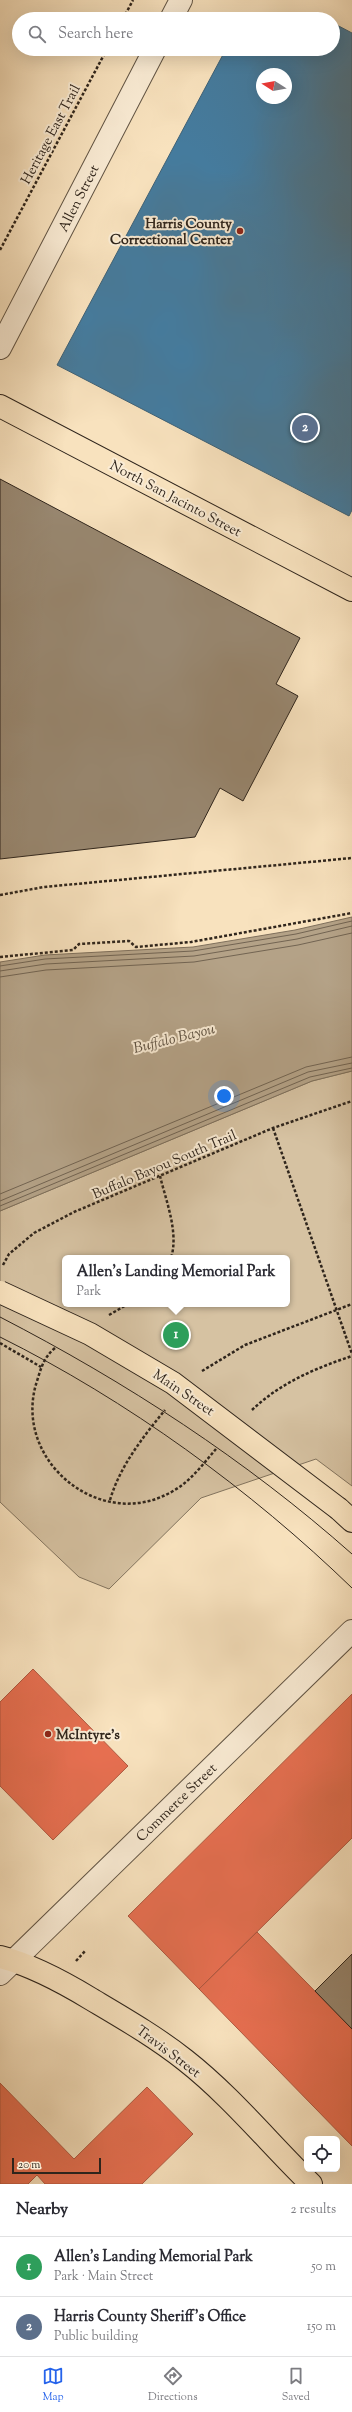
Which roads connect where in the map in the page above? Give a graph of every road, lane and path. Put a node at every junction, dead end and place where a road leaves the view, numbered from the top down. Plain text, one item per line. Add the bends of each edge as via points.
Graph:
1 (133, 0) edge
2 (180, 0) edge
3 (127, 12) edge
4 (174, 12) edge
5 (103, 56) edge
6 (151, 56) edge
7 (0, 250) edge
8 (0, 348) edge
9 (0, 406) edge
10 (352, 590) edge
11 (352, 858) edge
12 (0, 895) edge
13 (352, 913) edge
14 (0, 957) edge
15 (352, 1101) edge
16 (273, 1128) junction
17 (160, 1176) junction
18 (172, 1255) edge
19 (0, 1271) edge
20 (0, 1292) edge
21 (123, 1307) edge
22 (103, 1318) dead end
23 (0, 1343) edge
24 (60, 1344) dead end
25 (352, 1355) edge
26 (41, 1367) junction
27 (249, 1413) dead end
28 (219, 1445) dead end
29 (348, 1519) edge
30 (352, 1631) edge
31 (5, 1964) edge
32 (311, 2184) edge

1 - 3 path
2 - 4 street
5 - 7 path, Heritage East Trail
6 - 8 street, Allen Street
9 - 10 main road, North San Jacinto Street
11 - 12 path via 44,887
13 - 14 path via 191,942 136,947 129,941 79,944 73,950
15 - 16 path, Buffalo Bayou South Trail
16 - 17 path, Buffalo Bayou South Trail
16 - 25 path
17 - 18 path via 173,1231
17 - 19 path, Buffalo Bayou South Trail via 74,1212 34,1233 9,1254
20 - 29 main road, Main Street, bridge via 90,1334 173,1383
21 - 22 path
23 - 26 path
24 - 26 path via 46,1356
25 - 27 path via 291,1381 274,1391
26 - 28 path via 31,1398 35,1432 43,1453 52,1466 80,1490 120,1503 150,1501 185,1483
30 - 31 street, Commerce Street
31 - 32 main road, Travis Street via 91,1999 135,2025 186,2061 251,2121

